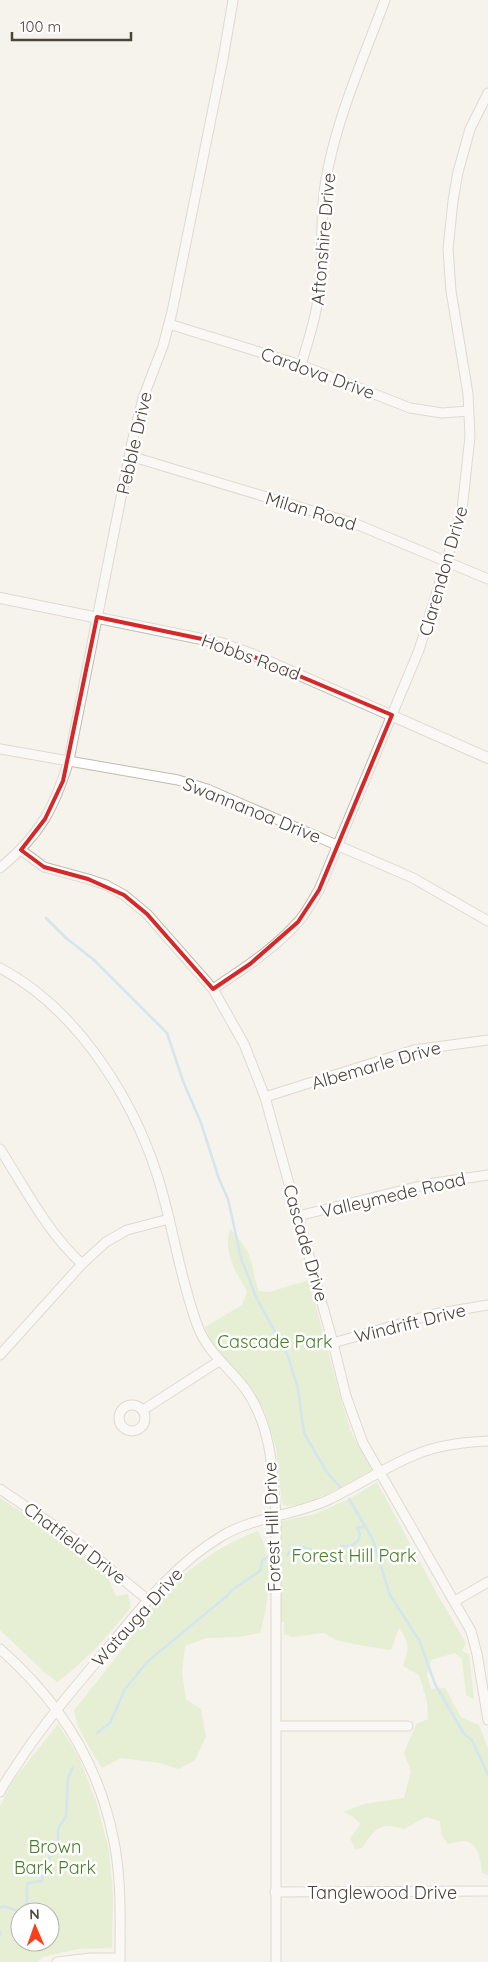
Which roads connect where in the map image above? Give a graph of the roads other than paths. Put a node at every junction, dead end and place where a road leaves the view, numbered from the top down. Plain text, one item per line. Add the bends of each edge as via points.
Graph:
1 (233, 0) edge
2 (385, 0) edge
3 (488, 93) edge
4 (169, 324) junction
5 (301, 365) junction
6 (468, 411) junction
7 (130, 456) junction
8 (448, 561) junction
9 (488, 579) edge
10 (0, 598) edge
11 (97, 617) junction
12 (392, 715) junction
13 (0, 749) edge
14 (488, 758) edge
15 (69, 760) junction
16 (338, 844) junction
17 (21, 850) junction
18 (0, 868) edge
19 (488, 921) edge
20 (0, 968) edge
21 (213, 989) junction
22 (488, 1040) edge
23 (265, 1097) junction
24 (0, 1149) edge
25 (488, 1174) edge
26 (298, 1216) junction
27 (169, 1219) junction
28 (82, 1264) junction
29 (488, 1305) edge
30 (334, 1343) junction
31 (0, 1355) edge
32 (219, 1361) junction
33 (142, 1410) dead end
34 (488, 1441) edge
35 (380, 1473) junction
36 (0, 1489) edge
37 (276, 1517) junction
38 (488, 1582) edge
39 (148, 1600) junction
40 (455, 1601) junction
41 (0, 1650) edge
42 (57, 1709) junction
43 (488, 1720) edge
44 (277, 1726) junction
45 (408, 1726) dead end
46 (0, 1792) edge
47 (275, 1892) junction
48 (488, 1892) edge
49 (120, 1960) edge
50 (57, 1962) edge
51 (276, 1962) edge

1 - 4 street, Pebble Drive
2 - 5 street, Aftonshire Drive via 342,119 325,184 320,226 320,283 315,318
3 - 6 street, Clarendon Drive via 470,129 458,172 448,249
4 - 5 street, Cardova Drive
4 - 7 street, Pebble Drive via 143,398
5 - 6 street, Cardova Drive via 410,408 442,413
6 - 8 street, Clarendon Drive via 470,436 462,510
7 - 8 street, Milan Road via 356,524
7 - 11 street, Pebble Drive
8 - 9 street, Milan Road
8 - 12 street, Clarendon Drive via 420,650
10 - 11 street, Hobbs Road
11 - 12 street, Hobbs Road via 221,643
11 - 15 street, Pebble Drive
12 - 14 street, Hobbs Road
12 - 16 street, Clarendon Drive
13 - 15 street, Swannanoa Drive
15 - 16 street, Swannanoa Drive via 178,780 207,789
15 - 17 street, Pebble Drive via 57,797
16 - 19 street, Swannanoa Drive via 413,878
16 - 21 street, Clarendon Drive via 319,890 298,922 277,943
17 - 18 street, Pebble Drive
17 - 21 street, Cascade Drive via 44,867 106,885 124,895 168,936
20 - 27 street, Forest Hill Drive via 42,994 105,1068 150,1155
21 - 23 street, Cascade Drive via 244,1044
22 - 23 street, Albemarle Drive via 414,1050
23 - 26 street, Cascade Drive
24 - 28 street via 51,1229
25 - 26 street, Valleymede Road via 428,1184
26 - 30 street, Cascade Drive
27 - 28 street via 127,1230 106,1242
27 - 32 street, Forest Hill Drive via 199,1328
28 - 31 street
29 - 30 street, Windrift Drive via 434,1314
30 - 35 street, Cascade Drive via 346,1396 363,1443
32 - 33 street
32 - 37 street, Forest Hill Drive via 246,1391 261,1421 273,1471
34 - 35 street, Watauga Drive via 471,1441 418,1454
35 - 37 street, Watauga Drive via 328,1500
35 - 40 street, Cascade Drive
36 - 39 street, Chatfield Drive via 71,1537
37 - 39 street, Watauga Drive via 223,1535 186,1562
37 - 44 street, Forest Hill Drive
38 - 40 street
39 - 42 street, Watauga Drive
40 - 43 street, Cascade Drive via 471,1631
41 - 42 street via 21,1668
42 - 46 street, Watauga Drive
42 - 49 street via 87,1759 103,1798 114,1838
44 - 45 street
44 - 47 street, Forest Hill Drive
47 - 48 street, Tanglewood Drive
47 - 51 street, Forest Hill Drive
49 - 50 street via 91,1958

